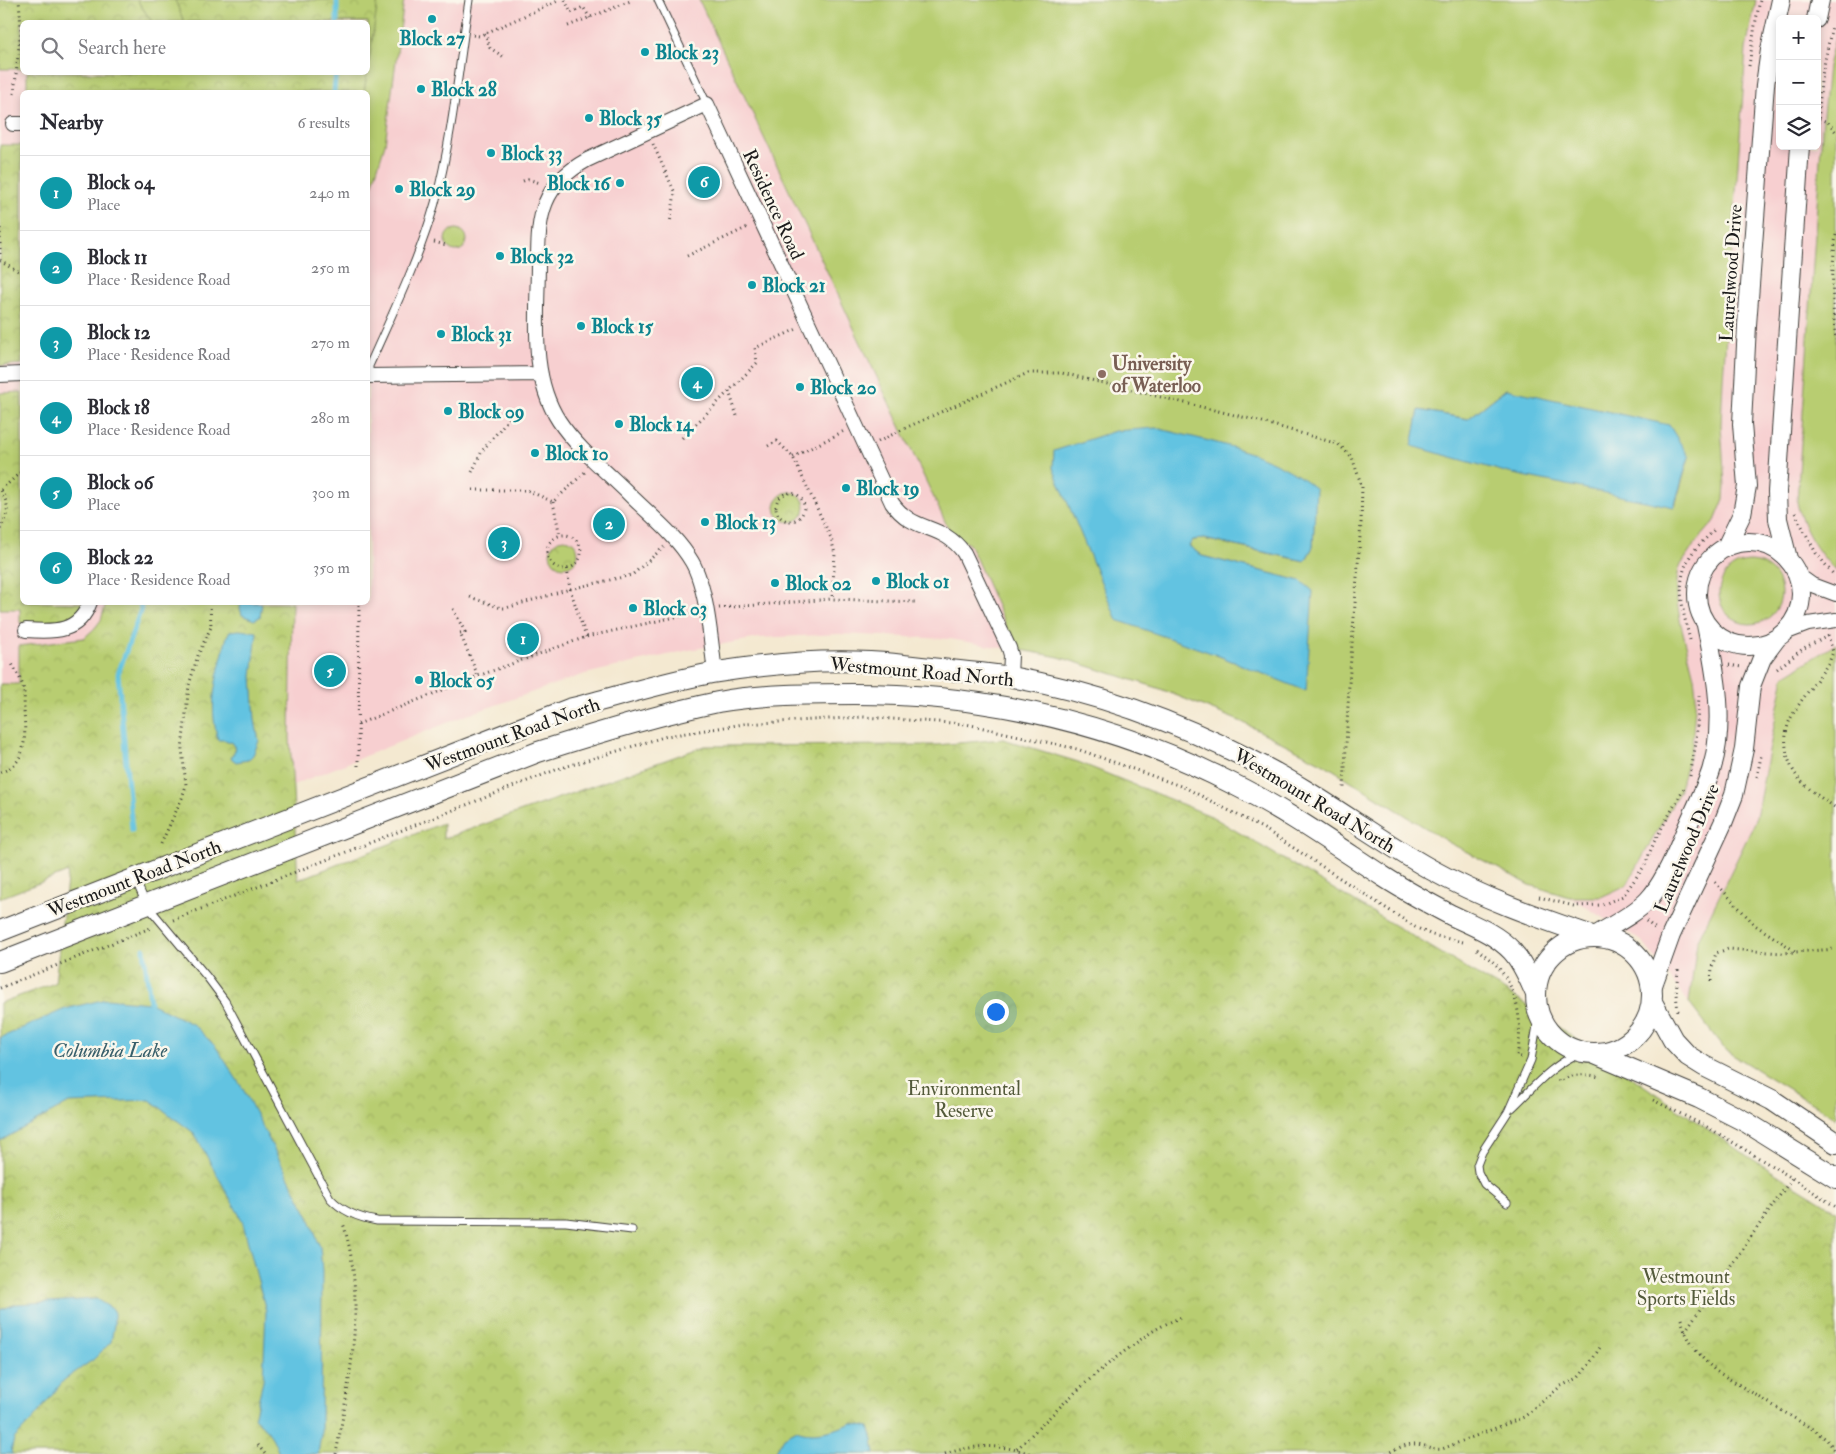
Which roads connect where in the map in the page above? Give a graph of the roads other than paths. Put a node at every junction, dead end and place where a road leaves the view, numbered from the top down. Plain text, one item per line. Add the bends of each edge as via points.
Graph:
1 (469, 0) edge
2 (658, 0) edge
3 (1781, 0) edge
4 (1820, 0) edge
5 (1824, 21) edge
6 (707, 104) junction
7 (1800, 150) edge
8 (370, 364) edge
9 (20, 374) edge
10 (541, 374) junction
11 (0, 375) edge
12 (370, 376) edge
13 (1726, 547) junction
14 (1788, 559) junction
15 (1798, 575) junction
16 (1836, 594) edge
17 (89, 605) edge
18 (1836, 620) edge
19 (1706, 625) junction
20 (26, 630) dead end
21 (1782, 635) junction
22 (714, 673) junction
23 (1010, 677) junction
24 (135, 878) junction
25 (146, 904) junction
26 (0, 931) edge
27 (1593, 936) junction
28 (0, 962) edge
29 (1536, 994) junction
30 (1652, 995) junction
31 (1539, 1014) junction
32 (1588, 1053) junction
33 (1508, 1112) junction
34 (1836, 1143) edge
35 (1836, 1178) edge
36 (1507, 1203) dead end
37 (632, 1230) dead end

1 - 8 lane via 445,159 435,203 418,254
2 - 6 lane
3 - 13 street, Laurelwood Drive via 1766,85 1747,325 1742,424 1747,486 1742,514
4 - 5 street
6 - 10 street via 577,166 549,195 539,228 538,342
6 - 23 street, Residence Road via 892,503 918,525 947,536 964,553 1009,648
7 - 14 street via 1777,492 1778,519
9 - 11 street
10 - 12 street
10 - 22 street via 548,398 569,434 675,540 693,563 702,588
13 - 14 street via 1742,542 1759,542 1775,548
13 - 19 street via 1712,557 1702,571 1697,587 1698,604
14 - 15 street
15 - 16 street via 1812,585
15 - 21 street via 1801,592 1799,610
17 - 20 street via 86,614 74,625 61,630
18 - 21 street via 1808,624
19 - 21 street via 1729,642 1745,646 1761,645
19 - 27 street, Laurelwood Drive via 1715,667 1719,720 1711,770 1679,847 1649,899 1636,911
21 - 30 street, Laurelwood Drive via 1762,658 1751,686 1744,749 1734,795 1671,935
22 - 23 main road, Westmount Road North via 842,661
22 - 24 main road, Westmount Road North via 666,682 569,709
23 - 27 main road, Westmount Road North via 1118,704 1204,737 1282,777 1434,871 1498,902
24 - 25 lane
24 - 26 main road, Westmount Road North
25 - 28 main road, Westmount Road North
25 - 29 main road, Westmount Road North via 538,752 626,724 720,702 798,694 888,694 969,701 1040,713 1114,734 1235,784 1305,825 1413,896 1498,939 1520,961
25 - 37 lane via 225,1001 330,1198 338,1207 363,1219 377,1221 566,1222
27 - 29 main road via 1574,940 1559,948 1539,976
27 - 30 main road via 1611,938 1639,957 1647,972
29 - 31 main road
30 - 32 main road via 1648,1018 1626,1044 1610,1051
30 - 34 main road via 1673,1040 1688,1056 1772,1100
31 - 32 main road via 1556,1039 1568,1047
31 - 33 lane via 1531,1060
32 - 33 lane via 1570,1057 1549,1070
32 - 35 main road via 1699,1098 1746,1122
33 - 36 lane via 1477,1165 1484,1184

